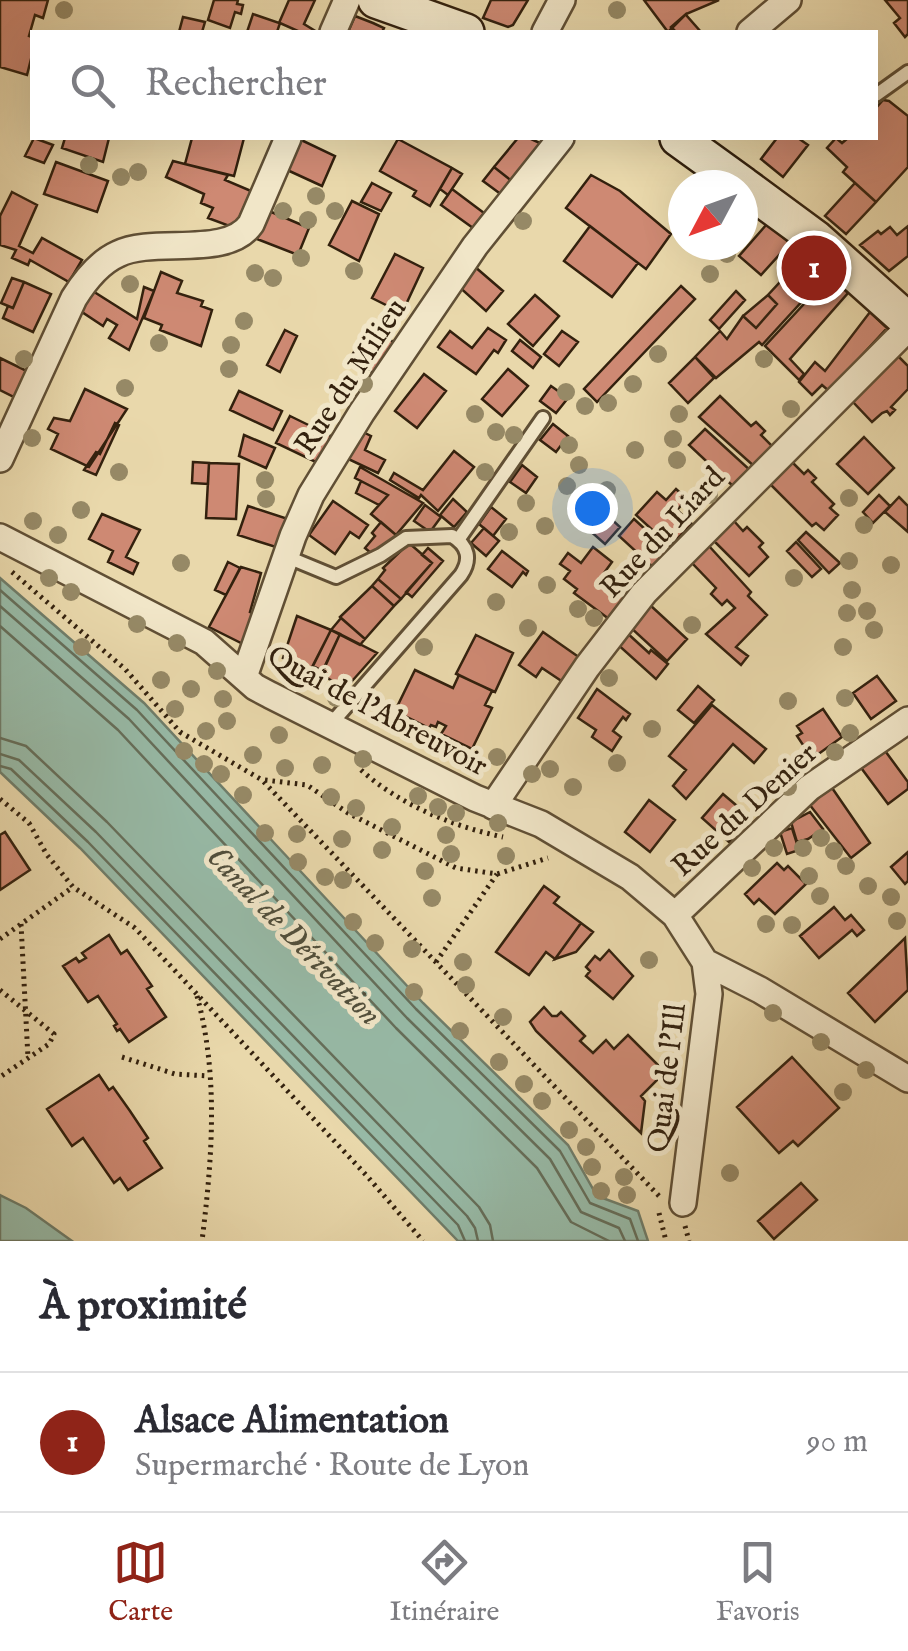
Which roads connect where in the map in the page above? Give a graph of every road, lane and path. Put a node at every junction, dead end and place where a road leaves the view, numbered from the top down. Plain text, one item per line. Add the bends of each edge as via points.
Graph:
1 (347, 0) edge
2 (376, 0) edge
3 (562, 0) edge
4 (788, 0) edge
5 (334, 30) edge
6 (460, 30) edge
7 (546, 30) edge
8 (752, 30) edge
9 (908, 72) edge
10 (878, 94) edge
11 (287, 140) edge
12 (559, 140) edge
13 (681, 140) edge
14 (722, 170) edge
15 (758, 196) edge
16 (908, 325) edge
17 (543, 418) dead end
18 (0, 460) edge
19 (0, 537) edge
20 (458, 540) junction
21 (285, 556) junction
22 (0, 559) edge
23 (244, 677) junction
24 (908, 720) edge
25 (330, 724) junction
26 (262, 780) junction
27 (0, 799) edge
28 (494, 806) junction
29 (562, 854) dead end
30 (496, 874) junction
31 (73, 887) junction
32 (675, 914) junction
33 (21, 924) junction
34 (0, 939) edge
35 (436, 962) junction
36 (706, 962) junction
37 (0, 990) edge
38 (197, 994) junction
39 (24, 1012) junction
40 (122, 1057) dead end
41 (28, 1058) junction
42 (208, 1076) junction
43 (0, 1077) edge
44 (908, 1078) edge
45 (682, 1203) dead end
46 (202, 1241) edge
47 (423, 1241) edge
48 (666, 1241) edge

1 - 5 street
2 - 6 main road
3 - 7 street
4 - 8 street
9 - 10 lane
11 - 18 street via 241,235 132,249 90,277 74,298
12 - 21 street, Rue du Milieu via 475,246 362,412 306,506
13 - 14 main road
15 - 16 main road via 815,238
16 - 28 street, Rue du Liard via 644,592
17 - 20 lane
19 - 23 street, Quai de l'Abreuvoir via 204,642
20 - 21 lane via 406,538 336,577
20 - 25 lane via 468,552 461,576
21 - 23 street, Rue du Milieu
22 - 26 path via 125,669 180,732
23 - 25 street, Quai de l'Abreuvoir
24 - 32 street, Rue du Denier via 809,788
25 - 28 street, Quai de l'Abreuvoir
26 - 30 path via 307,785 445,863
26 - 35 path
27 - 31 path via 29,823
28 - 32 street, Quai de l'Abreuvoir via 597,856
29 - 30 path
30 - 35 path
31 - 33 path
31 - 38 path via 135,928
32 - 36 street, Quai de l'Abreuvoir
33 - 34 path
33 - 39 path
35 - 48 path via 660,1196
36 - 44 street
36 - 45 street, Quai de l'Ill via 710,994
37 - 39 path
38 - 42 path
38 - 47 path
39 - 41 path
39 - 41 path via 54,1034
40 - 42 path via 174,1074
41 - 43 path
42 - 46 path via 213,1119

